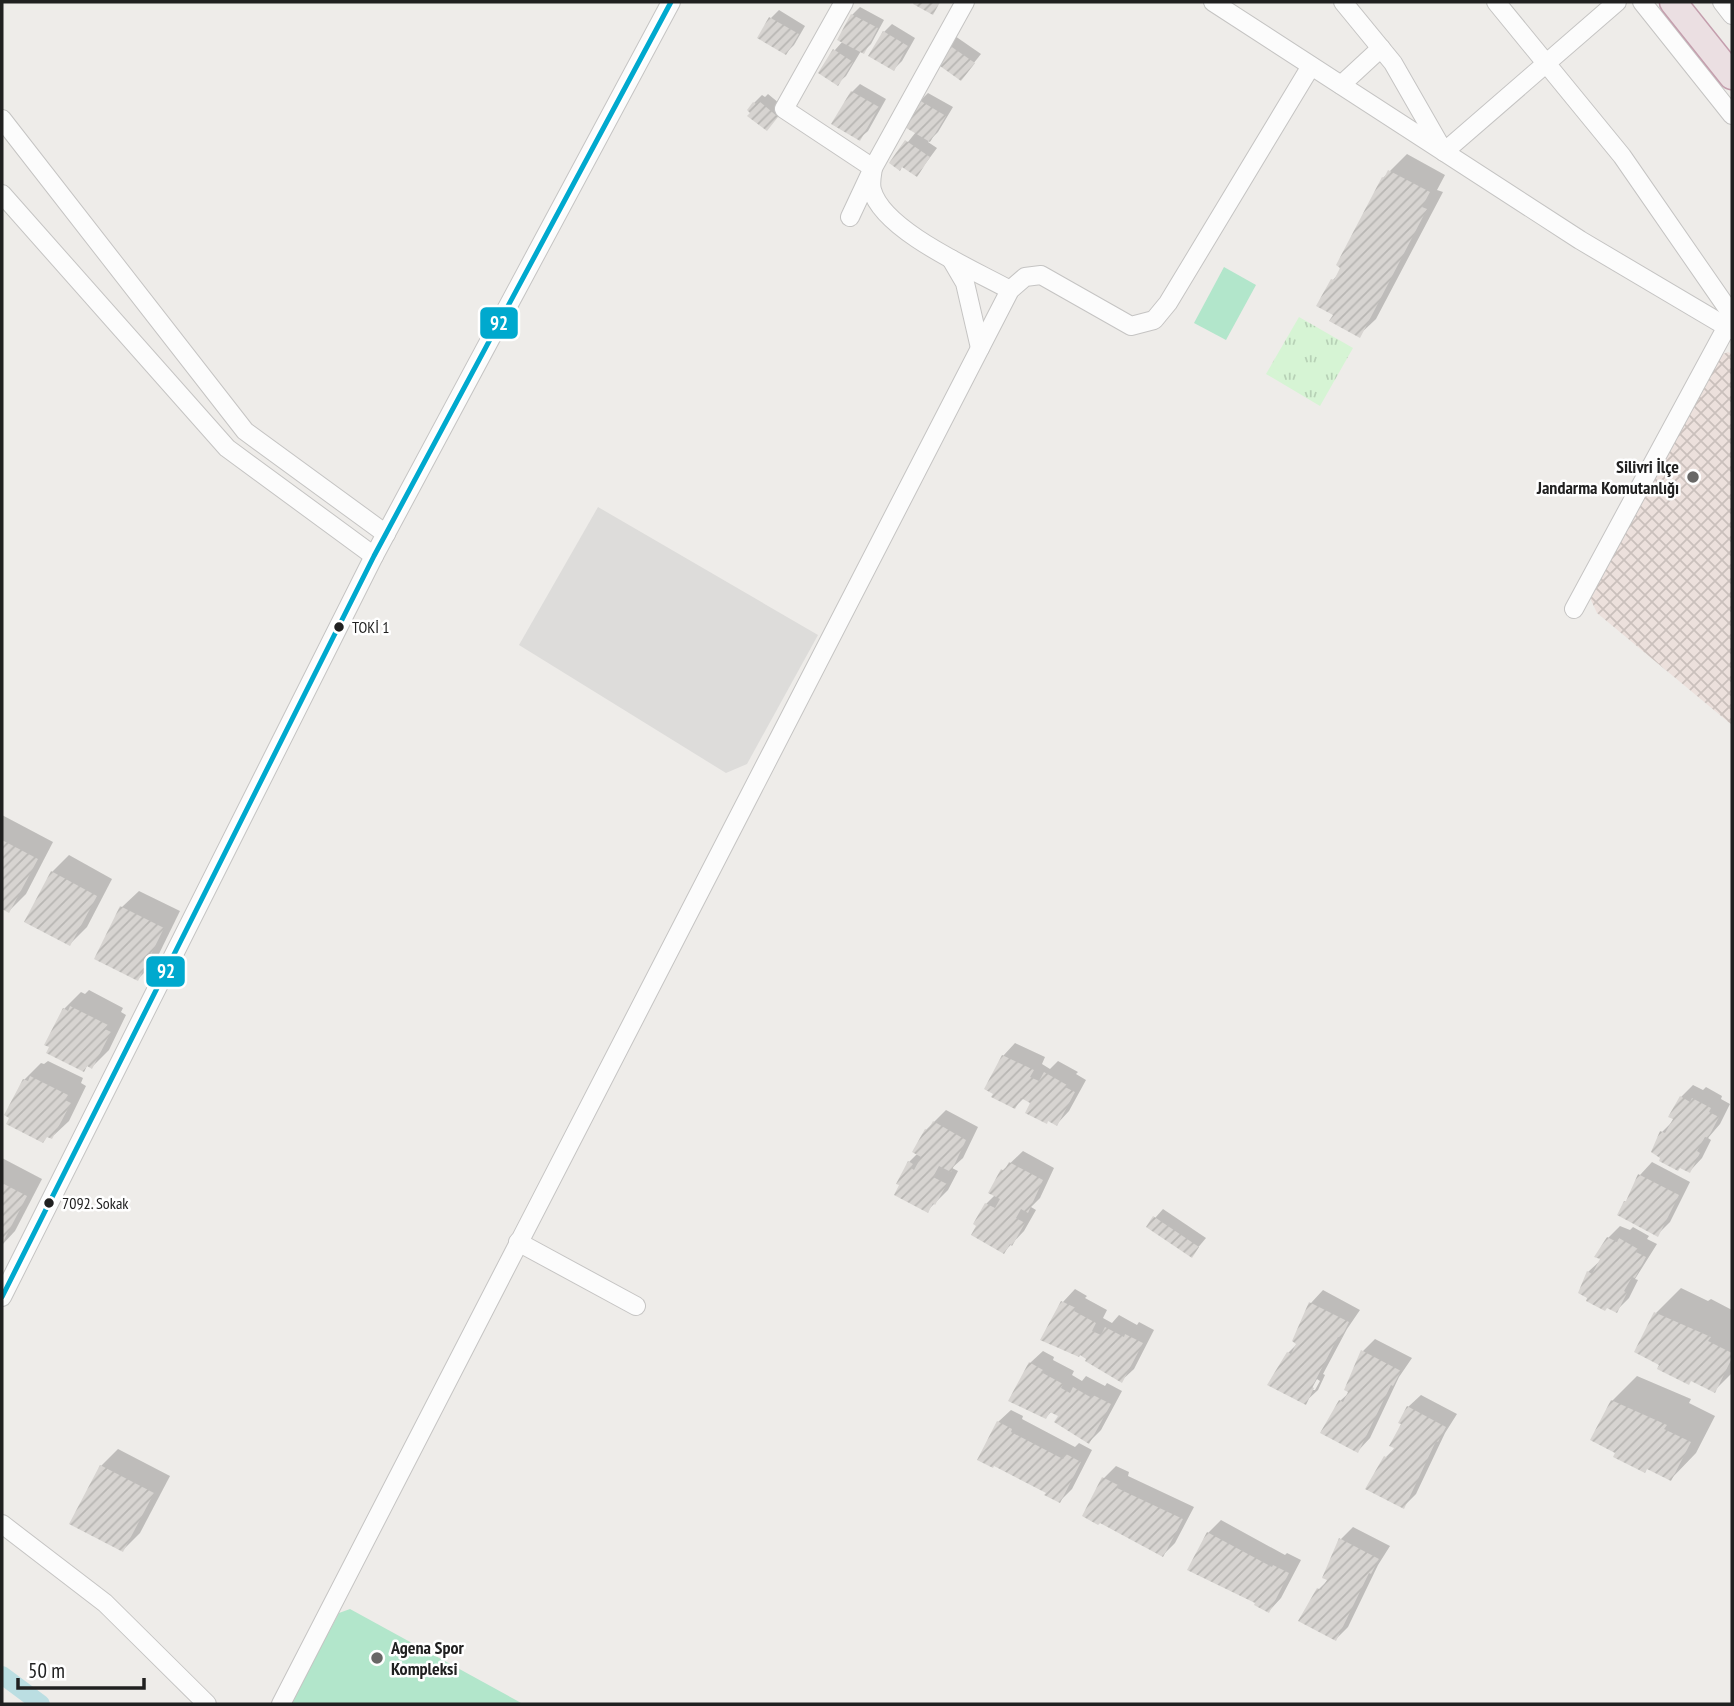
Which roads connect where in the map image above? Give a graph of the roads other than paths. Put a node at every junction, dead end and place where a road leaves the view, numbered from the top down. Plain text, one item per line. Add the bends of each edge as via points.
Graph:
1 (671, 2) edge
2 (844, 2) edge
3 (965, 2) edge
4 (1213, 2) edge
5 (1343, 2) edge
6 (1496, 2) edge
7 (1617, 2) edge
8 (1642, 2) edge
9 (1674, 2) edge
10 (1381, 48) junction
11 (1546, 64) junction
12 (1311, 66) junction
13 (1732, 76) edge
14 (1341, 85) junction
15 (1732, 115) edge
16 (2, 118) edge
17 (1444, 152) junction
18 (873, 168) junction
19 (2, 194) edge
20 (850, 217) dead end
21 (950, 258) junction
22 (1010, 290) junction
23 (1731, 322) edge
24 (980, 348) junction
25 (386, 534) junction
26 (374, 556) junction
27 (1574, 609) dead end
28 (518, 1242) junction
29 (2, 1297) edge
30 (636, 1306) dead end
31 (2, 1524) edge
32 (208, 1704) edge
33 (281, 1704) edge

1 - 25 street
2 - 18 street via 784,109
3 - 18 street
4 - 12 street
5 - 10 street
6 - 11 street
7 - 11 street
8 - 15 street
9 - 13 highway
10 - 14 street
10 - 17 street
11 - 17 street
11 - 23 street via 1622,156
12 - 14 street
12 - 22 street via 1154,320 1131,326 1041,275 1025,277
14 - 17 street
16 - 25 street via 245,431
17 - 23 street via 1580,240
18 - 20 street
18 - 21 street via 871,187 889,217
19 - 26 street via 227,448
21 - 22 street
21 - 24 street via 965,283
22 - 24 street
23 - 27 street
24 - 28 street
25 - 26 street
26 - 29 street
28 - 30 street
28 - 33 street
31 - 32 street via 105,1603

